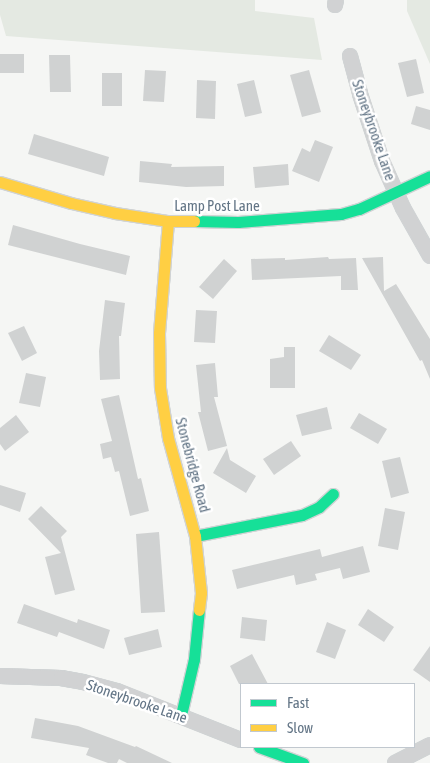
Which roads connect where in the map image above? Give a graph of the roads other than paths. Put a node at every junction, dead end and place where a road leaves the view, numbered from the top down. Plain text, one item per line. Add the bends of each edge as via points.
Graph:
1 (350, 56) dead end
2 (430, 176) edge
3 (0, 182) edge
4 (396, 191) junction
5 (168, 221) junction
6 (430, 256) edge
7 (332, 494) dead end
8 (196, 536) junction
9 (0, 676) edge
10 (180, 715) junction
11 (240, 740) edge
12 (430, 745) edge
13 (262, 748) edge
14 (303, 763) edge
15 (395, 763) edge

1 - 4 street, Stoneybrooke Lane via 370,127
2 - 4 street, Lamp Post Lane
3 - 5 street, Lamp Post Lane via 71,203
4 - 5 street, Lamp Post Lane via 359,209 314,218
4 - 6 street, Stoneybrooke Lane
5 - 8 street, Stonebridge Road via 159,332 160,388 168,438
7 - 8 street via 302,515
8 - 10 street, Stonebridge Road via 201,593 199,632
9 - 10 street, Stoneybrooke Lane via 83,682
10 - 11 street, Stoneybrooke Lane
12 - 15 street
13 - 14 street

